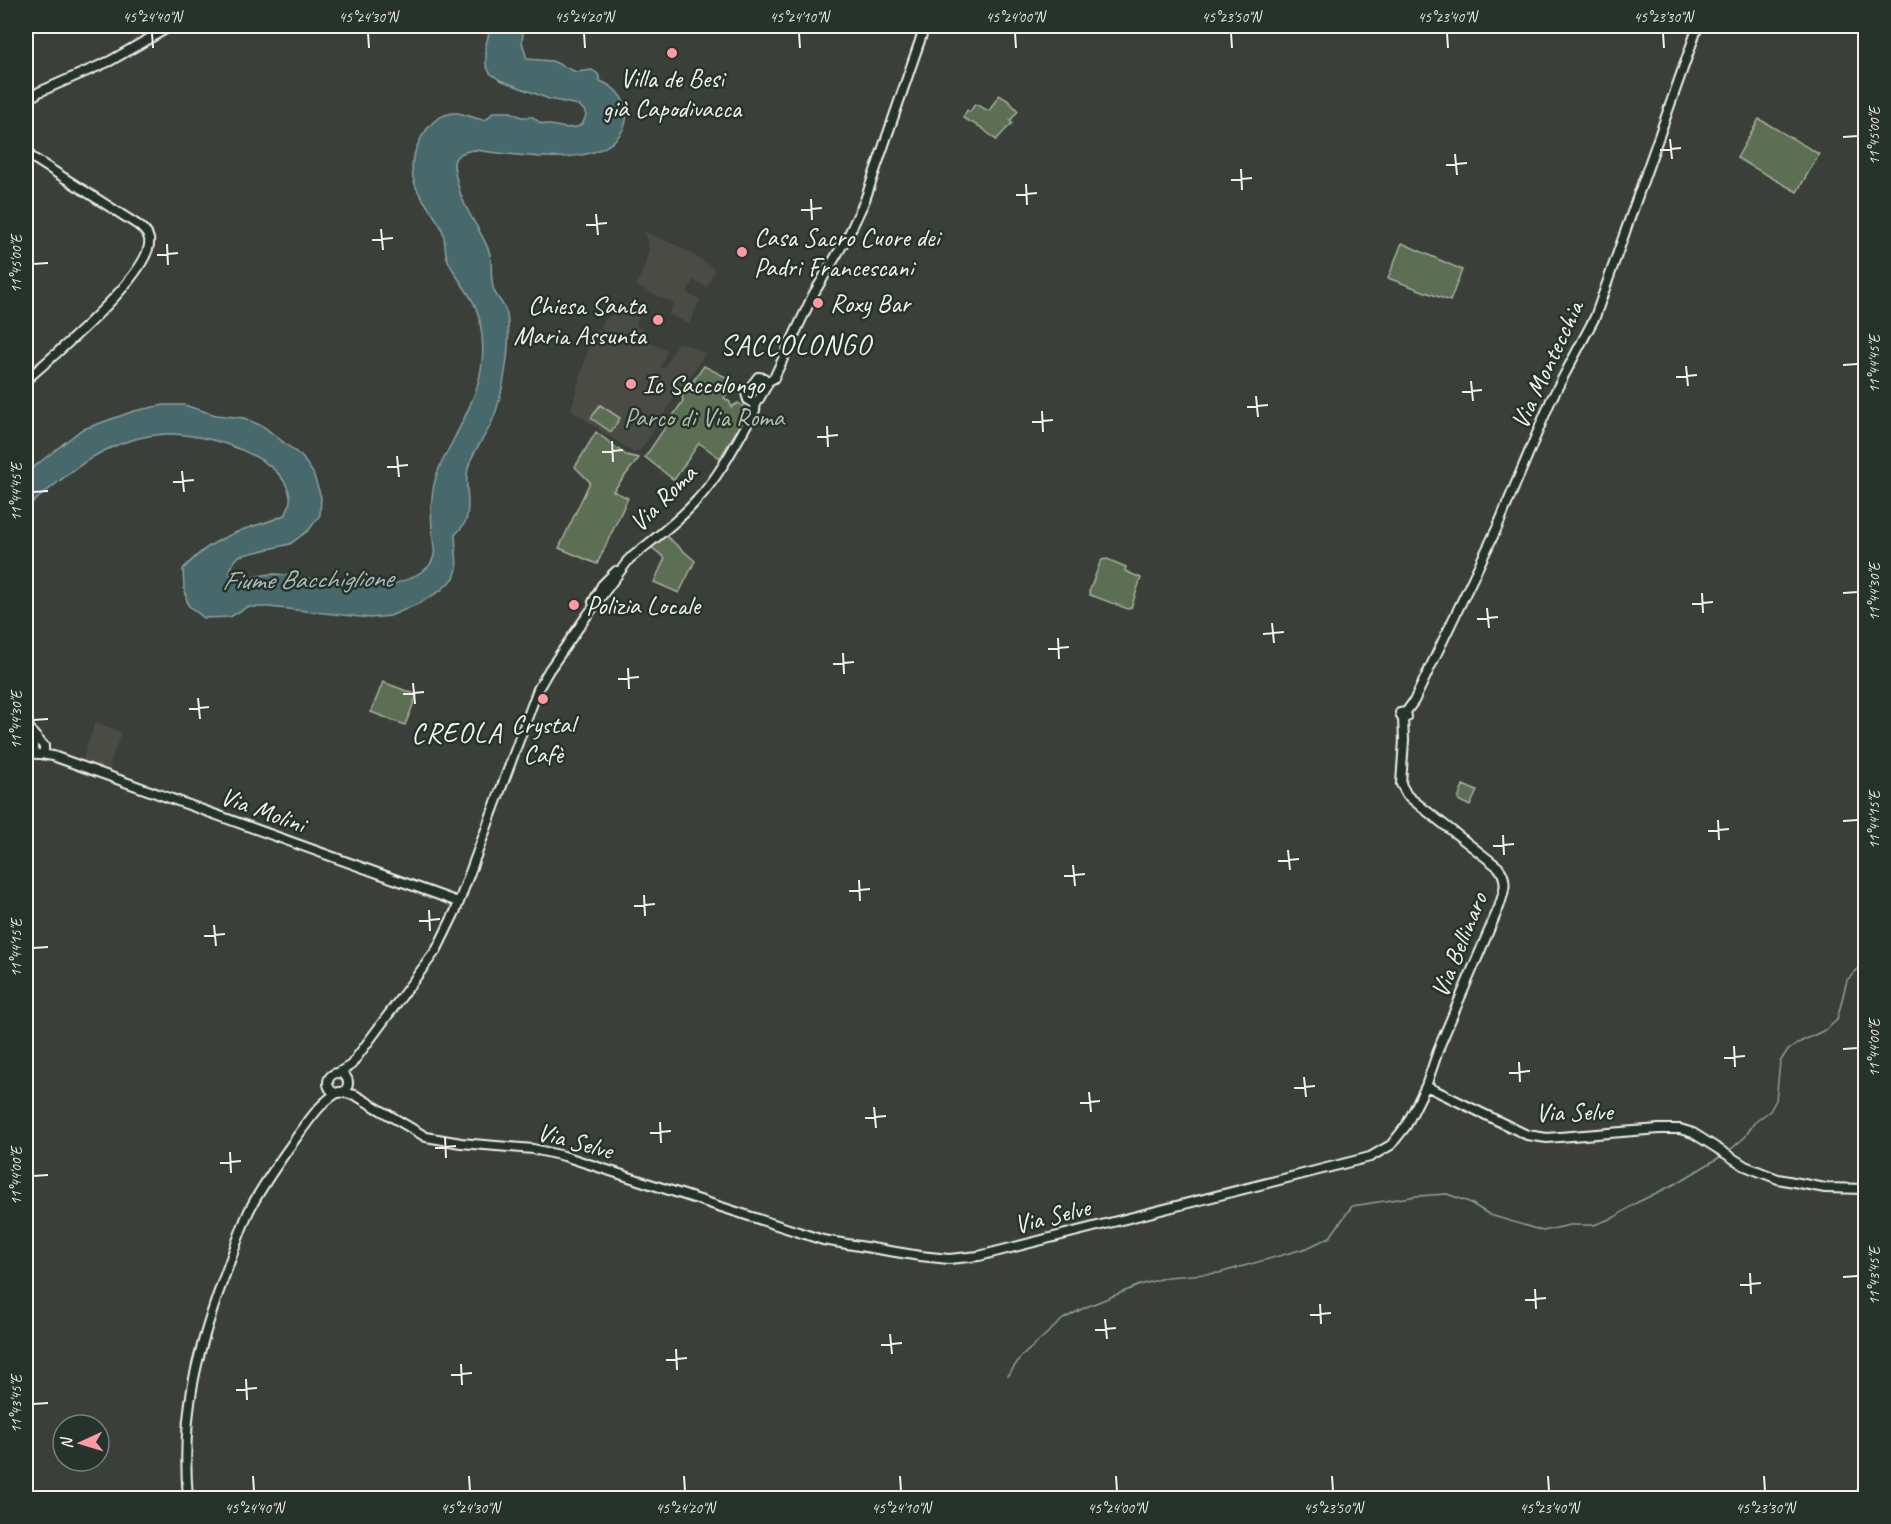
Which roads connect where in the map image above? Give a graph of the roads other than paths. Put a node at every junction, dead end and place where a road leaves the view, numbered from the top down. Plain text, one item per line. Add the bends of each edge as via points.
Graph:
1 (171, 26) edge
2 (925, 26) edge
3 (1698, 26) edge
4 (26, 103) edge
5 (26, 380) edge
6 (767, 382) junction
7 (756, 402) junction
8 (1405, 715) joint
9 (26, 722) edge
10 (459, 902) junction
11 (351, 1065) junction
12 (338, 1073) junction
13 (348, 1081) junction
14 (329, 1083) junction
15 (1426, 1086) junction
16 (340, 1092) junction
17 (355, 1095) junction
18 (322, 1103) junction
19 (1866, 1189) edge
20 (1866, 1485) edge
21 (188, 1498) edge
22 (1859, 1498) edge

1 - 4 street via 110,61 39,92
2 - 6 street via 870,188 773,380
3 - 8 street, Via Montecchia via 1594,316 1551,400 1478,568
4 - 5 street via 30,156 138,225 148,237 149,247 135,275
6 - 7 street, Via Roma
6 - 7 street via 758,377 747,391 748,400
7 - 10 street, Via Roma via 752,416 700,497 630,558 549,670 538,689
8 - 15 street, Via Bellinaro via 1401,784 1404,790 1491,860 1505,879 1499,907
9 - 10 street, Via Molini via 40,748 53,756
10 - 11 street, Via Roma via 437,949
11 - 12 street
11 - 13 street
12 - 13 street
12 - 14 street
13 - 16 street via 346,1089
13 - 17 street, Via Selve
14 - 16 street via 331,1089
14 - 18 street
15 - 17 street, Via Selve via 1398,1138 1370,1157 979,1256 949,1259 823,1240 564,1156 426,1137
15 - 19 street, Via Selve via 1527,1135 1547,1138 1672,1128 1693,1133 1745,1166 1791,1183
16 - 17 street, Via Selve
16 - 18 street
18 - 21 street via 259,1193 211,1313 187,1414
20 - 22 street

